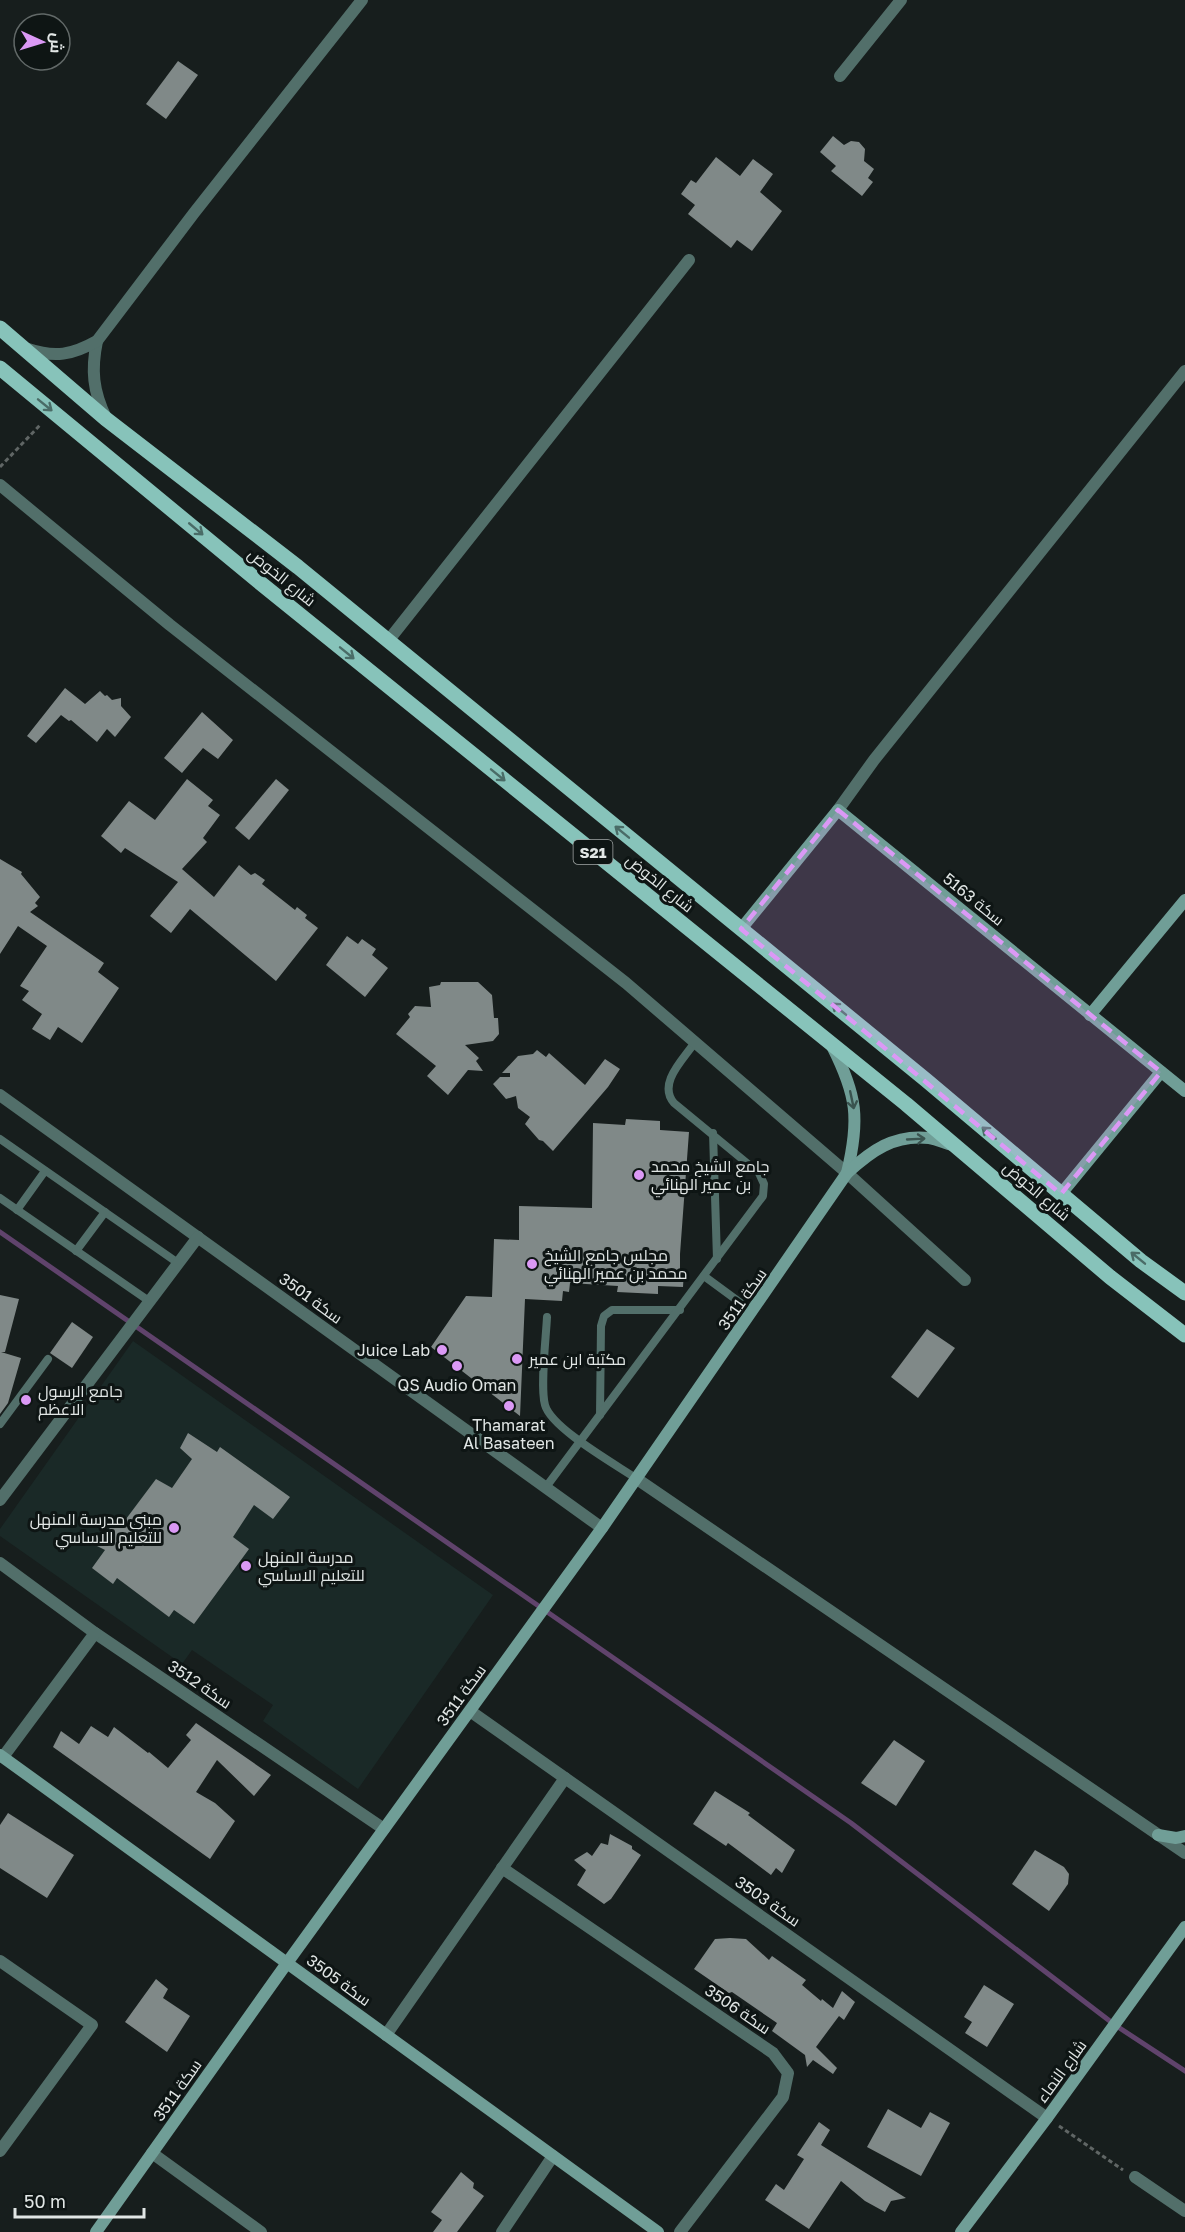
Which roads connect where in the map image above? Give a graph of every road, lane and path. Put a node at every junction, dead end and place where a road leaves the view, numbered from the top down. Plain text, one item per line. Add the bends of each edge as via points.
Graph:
1 (362, 0) edge
2 (900, 0) edge
3 (840, 76) dead end
4 (689, 260) dead end
5 (0, 328) edge
6 (97, 341) junction
7 (24, 348) junction
8 (0, 368) edge
9 (1185, 371) edge
10 (53, 411) junction
11 (106, 419) junction
12 (0, 466) edge
13 (0, 485) edge
14 (388, 641) junction
15 (838, 810) junction
16 (1185, 900) edge
17 (741, 929) junction
18 (1090, 1015) junction
19 (695, 1042) junction
20 (832, 1046) junction
21 (1161, 1072) junction
22 (1185, 1091) edge
23 (0, 1095) edge
24 (712, 1132) junction
25 (0, 1140) edge
26 (958, 1147) junction
27 (45, 1171) junction
28 (847, 1173) junction
29 (1061, 1194) junction
30 (0, 1198) edge
31 (17, 1210) junction
32 (105, 1212) junction
33 (198, 1237) junction
34 (76, 1251) junction
35 (717, 1259) junction
36 (178, 1263) junction
37 (705, 1276) junction
38 (965, 1280) dead end
39 (1185, 1293) edge
40 (149, 1301) junction
41 (680, 1310) junction
42 (753, 1312) junction
43 (548, 1317) dead end
44 (1185, 1335) edge
45 (48, 1359) dead end
46 (600, 1415) junction
47 (0, 1424) edge
48 (580, 1441) junction
49 (636, 1479) junction
50 (546, 1487) junction
51 (0, 1500) edge
52 (602, 1528) junction
53 (0, 1563) edge
54 (95, 1633) junction
55 (470, 1711) junction
56 (2, 1756) edge
57 (565, 1778) junction
58 (384, 1829) junction
59 (1158, 1835) junction
60 (1185, 1836) edge
61 (1185, 1853) edge
62 (502, 1868) junction
63 (1185, 1927) edge
64 (0, 1961) edge
65 (287, 1963) junction
66 (386, 2035) junction
67 (1047, 2118) junction
68 (0, 2151) edge
69 (152, 2153) junction
70 (554, 2157) junction
71 (1135, 2177) joint
72 (1185, 2211) edge
73 (96, 2232) edge
74 (261, 2232) edge
75 (502, 2232) edge
76 (658, 2232) edge
77 (680, 2232) edge
78 (961, 2232) edge

1 - 6 street
2 - 3 street
4 - 14 street
5 - 7 main road, شارع الخوض / S21
6 - 7 street via 80,351 61,355
6 - 11 street via 93,381
7 - 11 main road, شارع الخوض / S21
8 -> 10 main road, شارع الخوض / S21
9 - 15 street
10 - 12 path
10 -> 20 main road, شارع الخوض / S21
11 - 14 main road, شارع الخوض / S21
13 - 19 street via 170,625 626,982
17 -> 14 main road, شارع الخوض / S21
15 - 17 street
15 - 18 street, سكة 5163
16 - 18 street
29 -> 17 main road, شارع الخوض / S21
18 - 21 street, سكة 5163
19 - 24 lane via 668,1082 668,1093
19 - 28 street
20 - 26 main road, شارع الخوض / S21
20 -> 28 street via 847,1075 854,1108 855,1141
21 - 22 street, سكة 5163
21 - 29 street
23 - 33 street, سكة 3501
24 - 35 lane
24 - 35 lane via 759,1173 764,1184 763,1196
25 - 27 lane
28 -> 26 street via 870,1152 898,1140 929,1138
26 - 44 main road, شارع الخوض / S21 via 1110,1277
27 - 31 lane
27 - 32 lane
28 - 38 street
28 - 42 street, سكة 3511
39 -> 29 main road, شارع الخوض / S21
30 - 31 lane
31 - 34 lane
32 - 34 lane
32 - 36 lane
33 - 36 street
33 - 50 street, سكة 3501
34 - 40 lane
35 - 37 lane
36 - 40 street
37 - 41 lane
37 - 42 lane
40 - 51 street
41 - 46 lane
41 - 46 lane via 622,1309 604,1316
42 - 49 street, سكة 3511
43 - 48 lane via 544,1402 552,1418
45 - 47 lane
46 - 48 lane
48 - 49 lane
48 - 50 lane
49 - 52 street, سكة 3511
49 - 59 street
50 - 52 street, سكة 3501
52 - 55 street, سكة 3511
53 - 54 street, سكة 3512
54 - 56 street
54 - 58 street, سكة 3512
55 - 57 street, سكة 3503
55 - 58 street, سكة 3511
56 - 65 street, سكة 3505
57 - 62 street
57 - 67 street, سكة 3503
58 - 65 street, سكة 3511
59 - 60 street
59 - 61 street
62 - 66 street
62 - 77 street, سكة 3506 via 773,2053 788,2073 783,2097
63 - 67 street, شارع النماء
64 - 68 street via 92,2025
65 - 66 street, سكة 3505
65 - 69 street, سكة 3511
66 - 70 street, سكة 3505
67 - 71 path
67 - 78 street, شارع النماء
69 - 73 street, سكة 3511
69 - 74 street
70 - 75 street
70 - 76 street, سكة 3505
71 - 72 street

